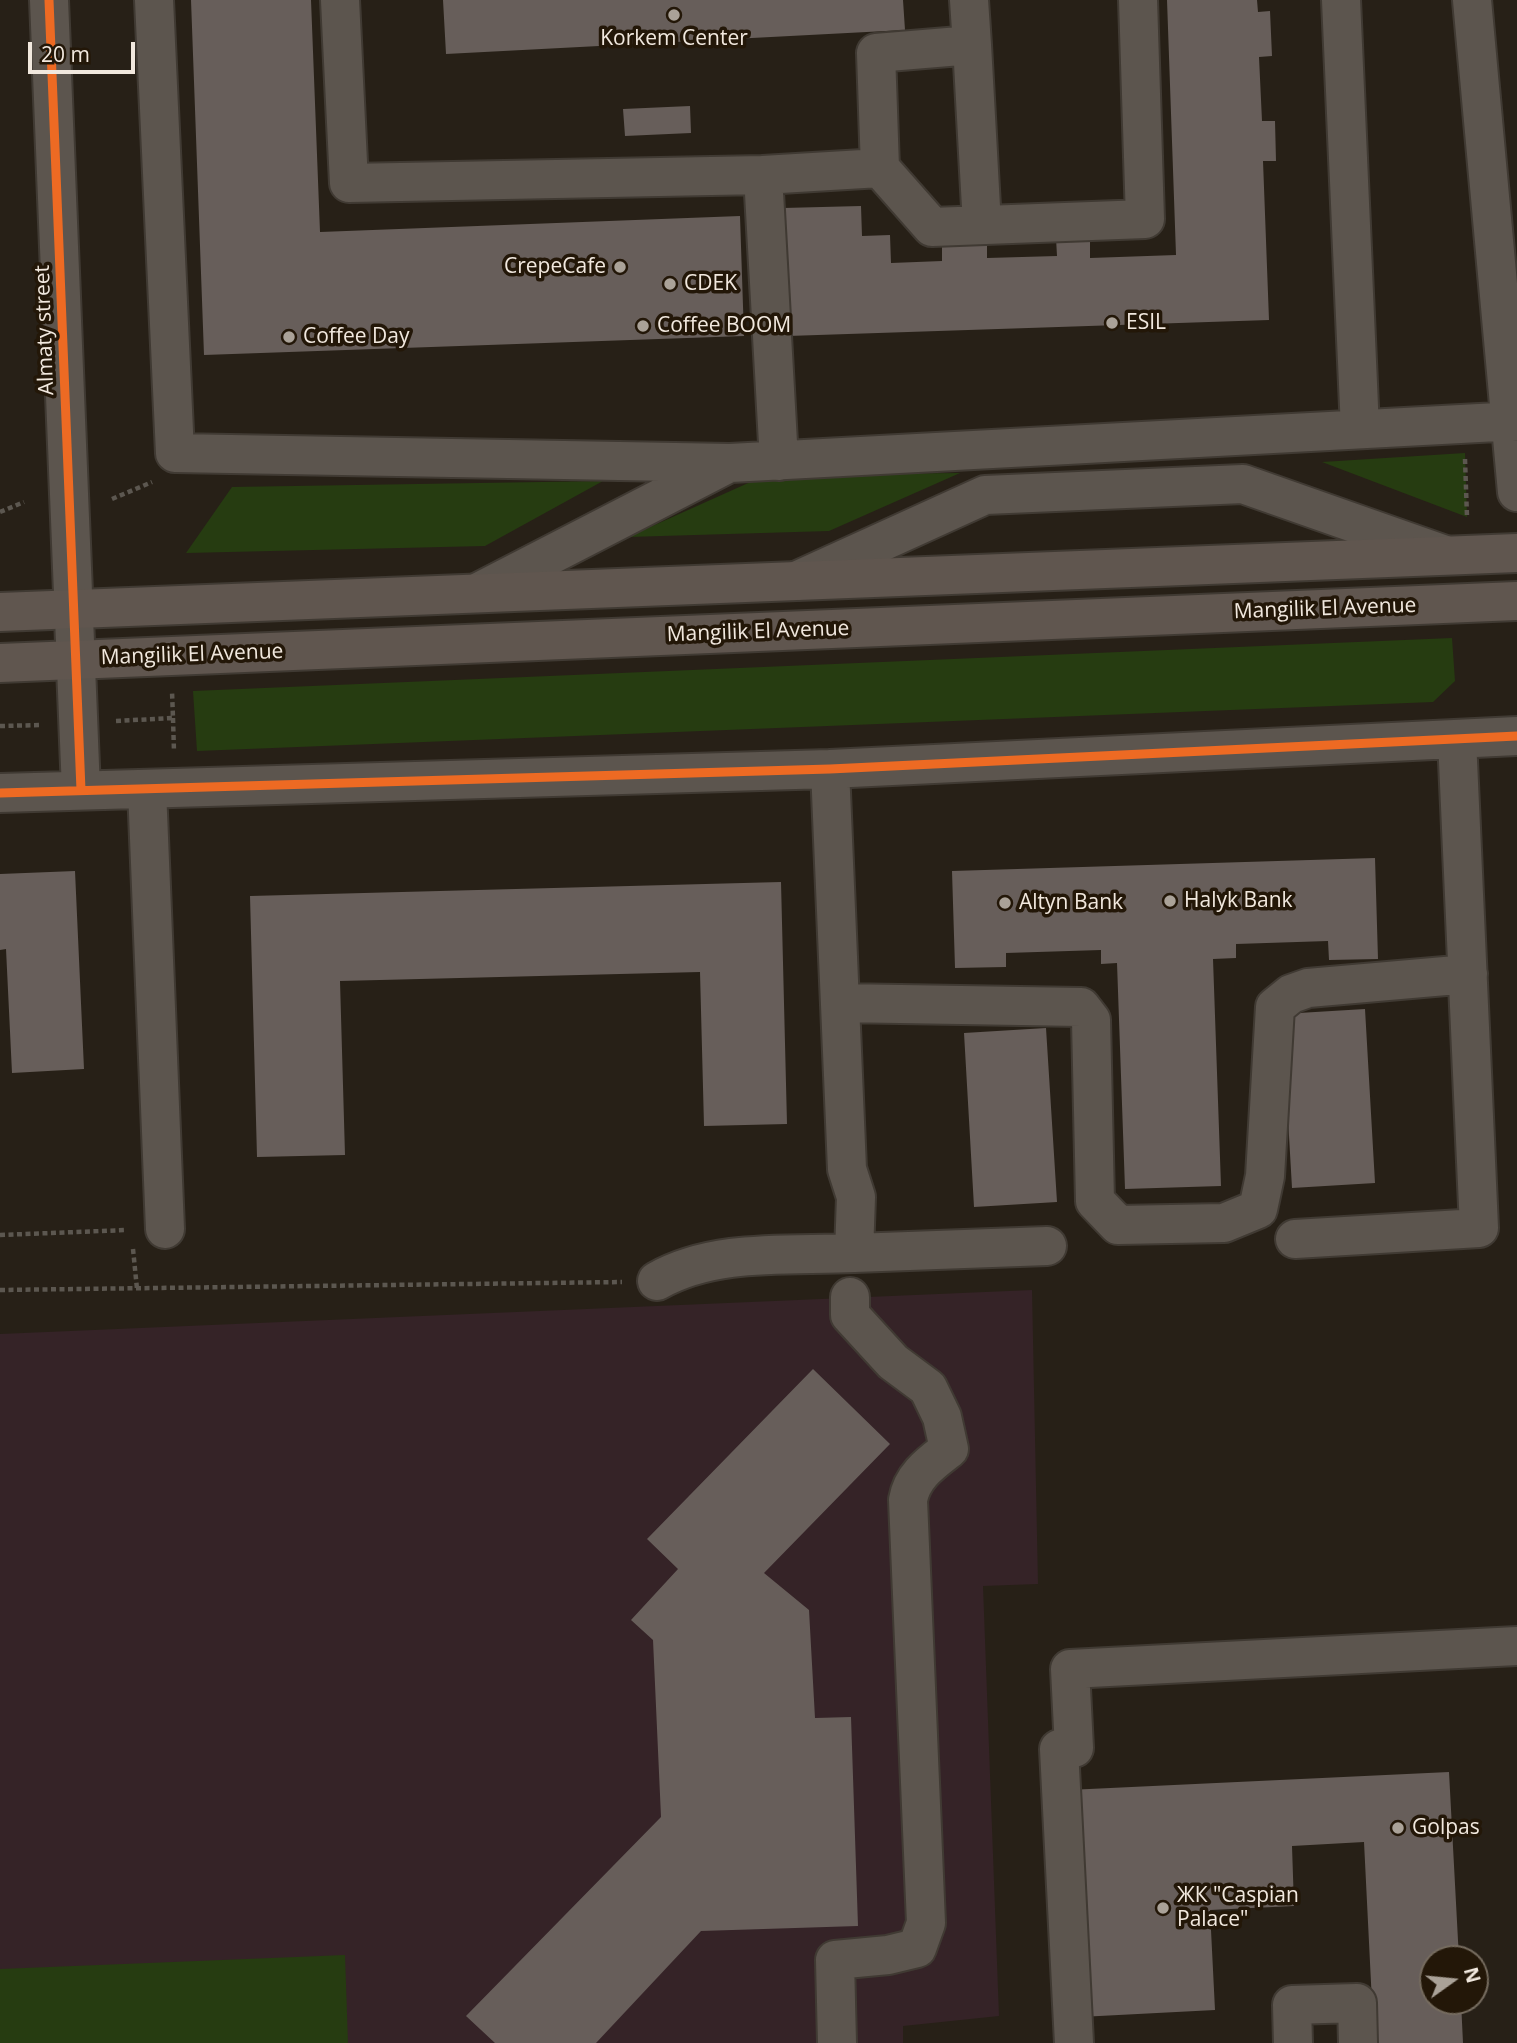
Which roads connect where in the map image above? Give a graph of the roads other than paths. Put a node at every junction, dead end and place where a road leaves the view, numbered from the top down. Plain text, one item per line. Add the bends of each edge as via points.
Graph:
1 (49, 0) edge
2 (155, 0) edge
3 (340, 0) edge
4 (970, 0) edge
5 (1138, 0) edge
6 (1341, 0) edge
7 (1472, 0) edge
8 (972, 46) junction
9 (880, 168) junction
10 (763, 175) junction
11 (982, 225) junction
12 (1514, 421) edge
13 (1360, 429) junction
14 (779, 461) junction
15 (730, 463) junction
16 (1517, 492) edge
17 (1517, 553) edge
18 (1447, 556) junction
19 (796, 581) junction
20 (477, 593) junction
21 (1517, 601) edge
22 (74, 609) junction
23 (0, 612) edge
24 (76, 660) junction
25 (0, 663) edge
26 (1517, 736) edge
27 (1457, 740) junction
28 (830, 769) junction
29 (147, 789) junction
30 (81, 790) junction
31 (0, 793) edge
32 (1468, 974) junction
33 (840, 1003) junction
34 (148, 1229) road end
35 (1295, 1239) dead end
36 (1047, 1246) dead end
37 (854, 1253) junction
38 (657, 1281) road end
39 (850, 1297) dead end
40 (1517, 1646) edge
41 (837, 2043) edge
42 (1074, 2043) edge
43 (1293, 2043) edge
44 (1359, 2043) edge

1 - 22 street, Almaty street
2 - 15 street via 175,453
3 - 10 street via 349,183
4 - 8 street
5 - 11 street via 1145,219
6 - 13 street
7 - 12 street
8 - 9 street via 876,53
8 - 11 street
9 - 10 street
9 - 11 street via 932,227
10 - 14 street
12 - 13 street
12 - 16 street
13 - 14 street
14 - 15 street
15 - 20 street
17 - 18 main road
18 - 19 main road
18 - 19 street via 1242,484 985,495
19 - 20 main road
20 - 22 main road
21 - 24 main road, Mangilik El Avenue
22 - 23 main road
22 - 24 street, Almaty street
24 - 25 main road, Mangilik El Avenue
24 - 30 street, Almaty street
26 - 27 street
27 - 28 street
27 - 32 street
28 - 29 street
28 - 33 street
29 - 30 street
29 - 34 street
30 - 31 street
32 - 33 street via 1308,988 1275,1006 1265,1175 1258,1209 1224,1223 1118,1225 1095,1201 1091,1020 1081,1007
32 - 35 street via 1479,1228
33 - 37 street via 847,1169 856,1197
36 - 37 street
37 - 38 street via 728,1258 677,1269
39 - 41 street via 850,1315 893,1362 928,1388 943,1417 949,1449 911,1485 908,1500 926,1923 917,1948 835,1959
40 - 42 street via 1070,1669 1074,1748 1059,1749
43 - 44 street via 1292,2005 1357,2003

